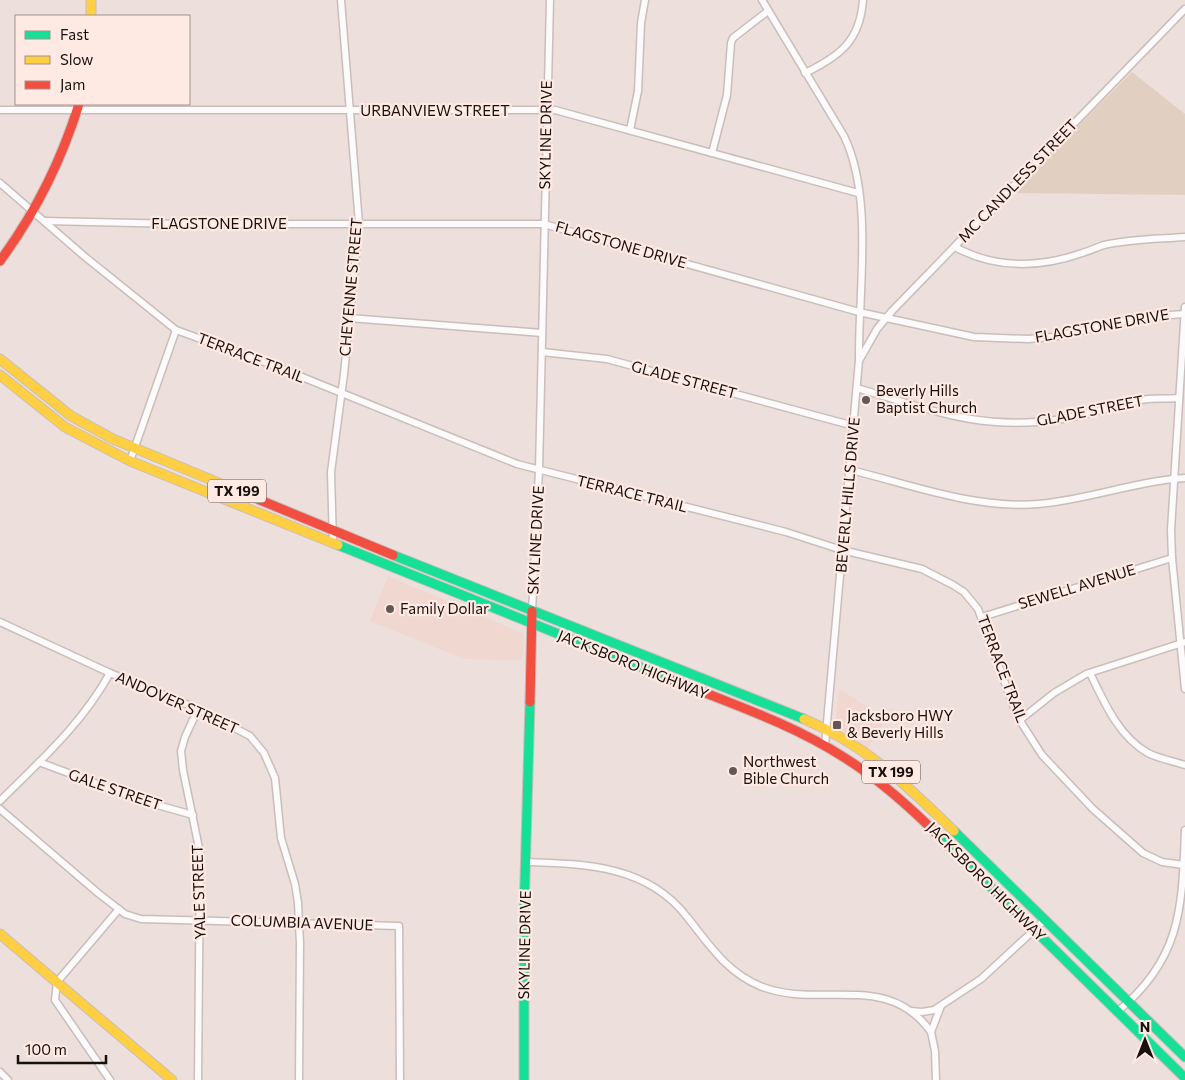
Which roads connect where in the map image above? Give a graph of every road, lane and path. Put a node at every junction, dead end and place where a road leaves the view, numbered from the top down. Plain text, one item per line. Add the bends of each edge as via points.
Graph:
1 (91, 0) edge
2 (341, 0) edge
3 (550, 0) edge
4 (645, 0) edge
5 (762, 0) edge
6 (863, 0) edge
7 (1185, 10) edge
8 (768, 11) junction
9 (91, 15) edge
10 (805, 73) junction
11 (78, 107) edge
12 (547, 109) junction
13 (0, 110) edge
14 (350, 111) junction
15 (630, 130) junction
16 (712, 153) junction
17 (0, 182) edge
18 (858, 193) junction
19 (34, 213) junction
20 (44, 222) junction
21 (359, 224) junction
22 (544, 224) junction
23 (1185, 237) edge
24 (955, 247) junction
25 (0, 261) edge
26 (1185, 308) edge
27 (859, 312) junction
28 (1185, 314) edge
29 (349, 318) junction
30 (885, 319) junction
31 (176, 330) junction
32 (542, 333) junction
33 (542, 352) junction
34 (0, 359) edge
35 (860, 360) junction
36 (0, 375) edge
37 (857, 388) junction
38 (341, 392) junction
39 (1178, 398) junction
40 (854, 426) junction
41 (137, 443) junction
42 (130, 461) junction
43 (539, 470) junction
44 (851, 470) junction
45 (1185, 478) edge
46 (1173, 479) junction
47 (248, 495) junction
48 (244, 507) junction
49 (332, 529) junction
50 (332, 543) junction
51 (842, 550) junction
52 (1172, 558) junction
53 (532, 611) junction
54 (982, 616) junction
55 (0, 622) edge
56 (532, 624) junction
57 (1182, 643) edge
58 (689, 672) junction
59 (110, 673) junction
60 (1090, 673) junction
61 (682, 685) junction
62 (1185, 689) edge
63 (198, 709) junction
64 (1020, 720) junction
65 (828, 729) junction
66 (825, 745) junction
67 (39, 762) junction
68 (1185, 765) edge
69 (0, 801) edge
70 (0, 809) edge
71 (193, 815) junction
72 (1185, 830) edge
73 (526, 862) junction
74 (1184, 865) junction
75 (117, 908) junction
76 (201, 920) junction
77 (1045, 920) junction
78 (299, 922) junction
79 (1034, 930) junction
80 (0, 934) edge
81 (58, 982) junction
82 (1129, 1003) junction
83 (942, 1005) junction
84 (910, 1011) junction
85 (1118, 1012) junction
86 (931, 1032) junction
87 (1185, 1057) edge
88 (0, 1072) edge
89 (1185, 1078) edge
90 (8, 1080) edge
91 (110, 1080) edge
92 (172, 1080) edge
93 (198, 1080) edge
94 (299, 1080) edge
95 (400, 1080) edge
96 (524, 1080) edge
97 (936, 1080) edge

1 - 9 main road
2 - 14 street, CHEYENNE STREET
3 - 12 street, SKYLINE DRIVE
4 - 15 street via 638,91
5 - 8 street, BEVERLY HILLS DRIVE
6 - 10 street via 860,25 850,43
7 - 24 street, MC CANDLESS STREET
8 - 10 street, BEVERLY HILLS DRIVE
8 - 16 street via 731,43 727,95
10 - 18 street, BEVERLY HILLS DRIVE via 852,153
11 - 13 street, URBANVIEW STREET
11 - 14 street, URBANVIEW STREET
11 - 19 main road via 68,142 48,190
12 - 14 street, URBANVIEW STREET
12 - 15 street, URBANVIEW STREET
12 - 22 street, SKYLINE DRIVE
14 - 21 street, CHEYENNE STREET
15 - 16 street, URBANVIEW STREET
16 - 18 street, URBANVIEW STREET
17 - 19 street, TERRACE TRAIL
18 - 27 street, BEVERLY HILLS DRIVE via 863,255
19 - 20 street, TERRACE TRAIL
19 - 25 main road
20 - 21 street, FLAGSTONE DRIVE
20 - 31 street, TERRACE TRAIL
21 - 22 street, FLAGSTONE DRIVE
21 - 29 street, CHEYENNE STREET
22 - 27 street, FLAGSTONE DRIVE
22 - 32 street, SKYLINE DRIVE
23 - 24 street via 1105,245 1031,264 985,259
24 - 30 street, MC CANDLESS STREET
26 - 28 street
27 - 30 street, FLAGSTONE DRIVE
27 - 35 street, BEVERLY HILLS DRIVE
28 - 30 street, FLAGSTONE DRIVE via 1142,317 1053,337 1028,339 974,337
28 - 39 street
29 - 32 street
29 - 38 street, CHEYENNE STREET
30 - 35 street, MC CANDLESS STREET
31 - 38 street, TERRACE TRAIL
31 - 41 street
32 - 33 street, SKYLINE DRIVE
33 - 40 street, GLADE STREET via 608,359
33 - 43 street, SKYLINE DRIVE
34 - 41 main road, JACKSBORO HIGHWAY / TX 199 via 71,416 96,430
35 - 37 street, BEVERLY HILLS DRIVE
36 - 42 main road, JACKSBORO HIGHWAY / TX 199 via 66,427
37 - 39 street, GLADE STREET via 944,414 990,423 1027,424 1064,419 1149,399
37 - 40 street, BEVERLY HILLS DRIVE
38 - 43 street, TERRACE TRAIL
38 - 49 street, CHEYENNE STREET via 330,472
39 - 46 street
40 - 44 street, BEVERLY HILLS DRIVE
41 - 42 street
41 - 47 main road, JACKSBORO HIGHWAY / TX 199
42 - 48 main road, JACKSBORO HIGHWAY / TX 199
43 - 51 street, TERRACE TRAIL via 786,532
43 - 53 street, SKYLINE DRIVE
44 - 46 street via 994,504 1072,500
44 - 51 street, BEVERLY HILLS DRIVE
45 - 46 street
46 - 52 street
47 - 48 main road
47 - 49 main road, JACKSBORO HIGHWAY / TX 199
48 - 50 main road, JACKSBORO HIGHWAY / TX 199
49 - 50 street, CHEYENNE STREET
49 - 53 main road, JACKSBORO HIGHWAY / TX 199
50 - 56 main road, JACKSBORO HIGHWAY / TX 199
51 - 54 street, TERRACE TRAIL via 922,569 964,592
51 - 65 street, BEVERLY HILLS DRIVE
52 - 54 street, SEWELL AVENUE
52 - 57 street
53 - 56 main road, SKYLINE DRIVE
53 - 58 main road, JACKSBORO HIGHWAY / TX 199
54 - 64 street, TERRACE TRAIL
55 - 59 street, ANDOVER STREET
56 - 61 main road, JACKSBORO HIGHWAY / TX 199
56 - 73 main road, SKYLINE DRIVE
57 - 60 street
57 - 62 street
58 - 61 main road
58 - 65 main road, JACKSBORO HIGHWAY / TX 199
59 - 63 street, ANDOVER STREET
59 - 67 street via 84,715
60 - 64 street via 1054,693
60 - 68 street via 1123,732 1147,752
61 - 66 main road, JACKSBORO HIGHWAY / TX 199 via 770,719
63 - 71 street, YALE STREET via 181,751
63 - 78 street, ANDOVER STREET via 250,736 270,765 278,793 281,838 295,884
64 - 74 street, TERRACE TRAIL via 1042,755 1092,809 1152,859
65 - 66 street, BEVERLY HILLS DRIVE
65 - 77 main road, JACKSBORO HIGHWAY / TX 199 via 862,749 899,778
66 - 79 main road, JACKSBORO HIGHWAY / TX 199 via 872,775 912,809
67 - 69 street
67 - 71 street, GALE STREET via 100,786
70 - 75 street, COLUMBIA AVENUE
71 - 76 street, YALE STREET via 200,853
72 - 74 street
73 - 84 street via 597,866 626,873 651,884 680,908 723,964 758,985 795,996 867,994 890,1000
73 - 96 main road, SKYLINE DRIVE
74 - 82 street via 1180,911 1172,941 1153,976
75 - 76 street, COLUMBIA AVENUE via 141,919
75 - 81 street
76 - 78 street, COLUMBIA AVENUE
76 - 93 street, YALE STREET
77 - 79 street
77 - 82 main road, JACKSBORO HIGHWAY / TX 199
78 - 94 street, ANDOVER STREET
78 - 95 street, COLUMBIA AVENUE via 399,926
79 - 83 street via 981,979
79 - 85 main road, JACKSBORO HIGHWAY / TX 199
80 - 81 main road
81 - 91 street via 55,1000
81 - 92 main road
82 - 85 street
82 - 87 main road, JACKSBORO HIGHWAY / TX 199
83 - 84 street via 922,1012
83 - 86 street
84 - 86 street
85 - 89 main road, JACKSBORO HIGHWAY / TX 199
86 - 97 street
88 - 90 street

